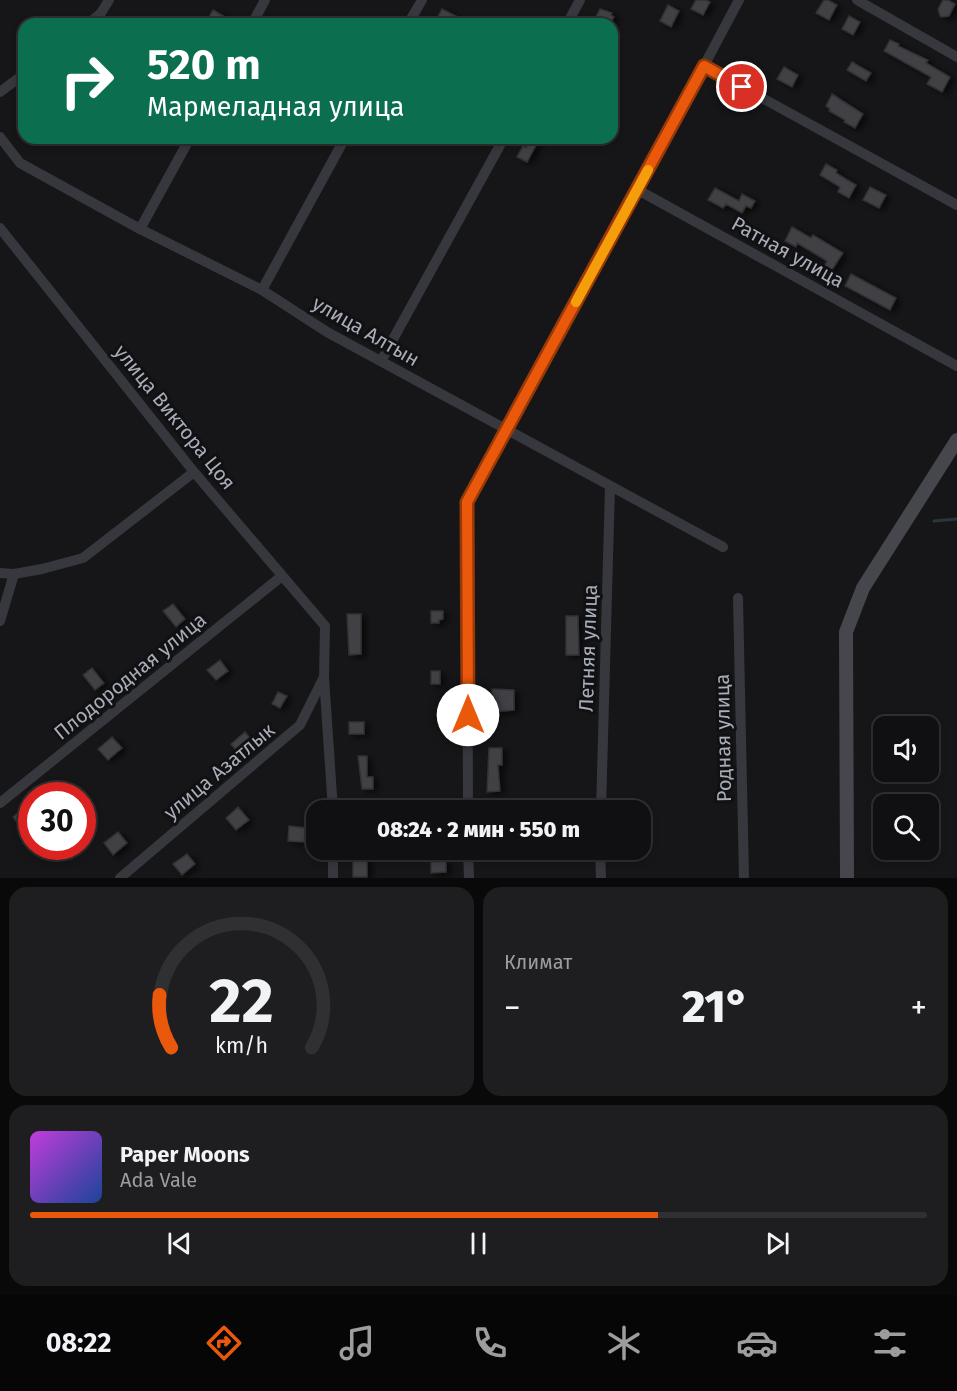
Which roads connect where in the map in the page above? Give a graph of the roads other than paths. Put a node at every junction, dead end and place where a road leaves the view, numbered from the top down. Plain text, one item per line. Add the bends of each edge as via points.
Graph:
1 (109, 0) edge
2 (265, 0) edge
3 (422, 0) edge
4 (580, 0) edge
5 (739, 0) edge
6 (857, 0) edge
7 (95, 18) edge
8 (255, 18) edge
9 (412, 18) edge
10 (570, 18) edge
11 (957, 57) edge
12 (704, 66) junction
13 (18, 78) edge
14 (0, 92) edge
15 (0, 137) edge
16 (187, 144) edge
17 (342, 144) edge
18 (501, 144) edge
19 (638, 190) junction
20 (957, 205) edge
21 (0, 228) edge
22 (140, 229) junction
23 (262, 290) junction
24 (381, 361) junction
25 (957, 366) edge
26 (507, 430) junction
27 (957, 440) edge
28 (194, 472) junction
29 (610, 487) junction
30 (723, 547) dead end
31 (0, 573) edge
32 (14, 574) junction
33 (282, 576) junction
34 (738, 598) dead end
35 (0, 621) edge
36 (324, 677) junction
37 (332, 800) edge
38 (468, 800) edge
39 (601, 800) edge
40 (0, 803) edge
41 (333, 860) edge
42 (468, 860) edge
43 (600, 860) edge
44 (120, 878) edge
45 (333, 878) edge
46 (469, 878) edge
47 (601, 878) edge
48 (744, 878) edge
49 (847, 878) edge

1 - 7 street
2 - 8 street
3 - 9 street
4 - 10 street
5 - 12 street
6 - 11 street
12 - 19 street
12 - 20 street
13 - 14 street
15 - 22 street, улица Алтын via 20,163
16 - 22 street
17 - 23 street
18 - 24 street
19 - 25 street, Ратная улица
19 - 26 street
21 - 28 street, улица Виктора Цоя
22 - 23 street, улица Алтын
23 - 24 street, улица Алтын
24 - 26 street, улица Алтын
26 - 29 street, улица Алтын
26 - 38 street via 467,502
27 - 49 main road via 863,588 846,632
28 - 32 street via 83,558
28 - 33 street, улица Виктора Цоя
29 - 30 street, улица Алтын
29 - 39 street, Летняя улица
31 - 32 street
32 - 35 street
33 - 36 street, улица Виктора Цоя via 325,626
33 - 40 street, Плодородная улица
34 - 48 street, Родная улица
36 - 37 street
36 - 44 street, улица Азатлык via 300,725
41 - 45 street
42 - 46 street
43 - 47 street

